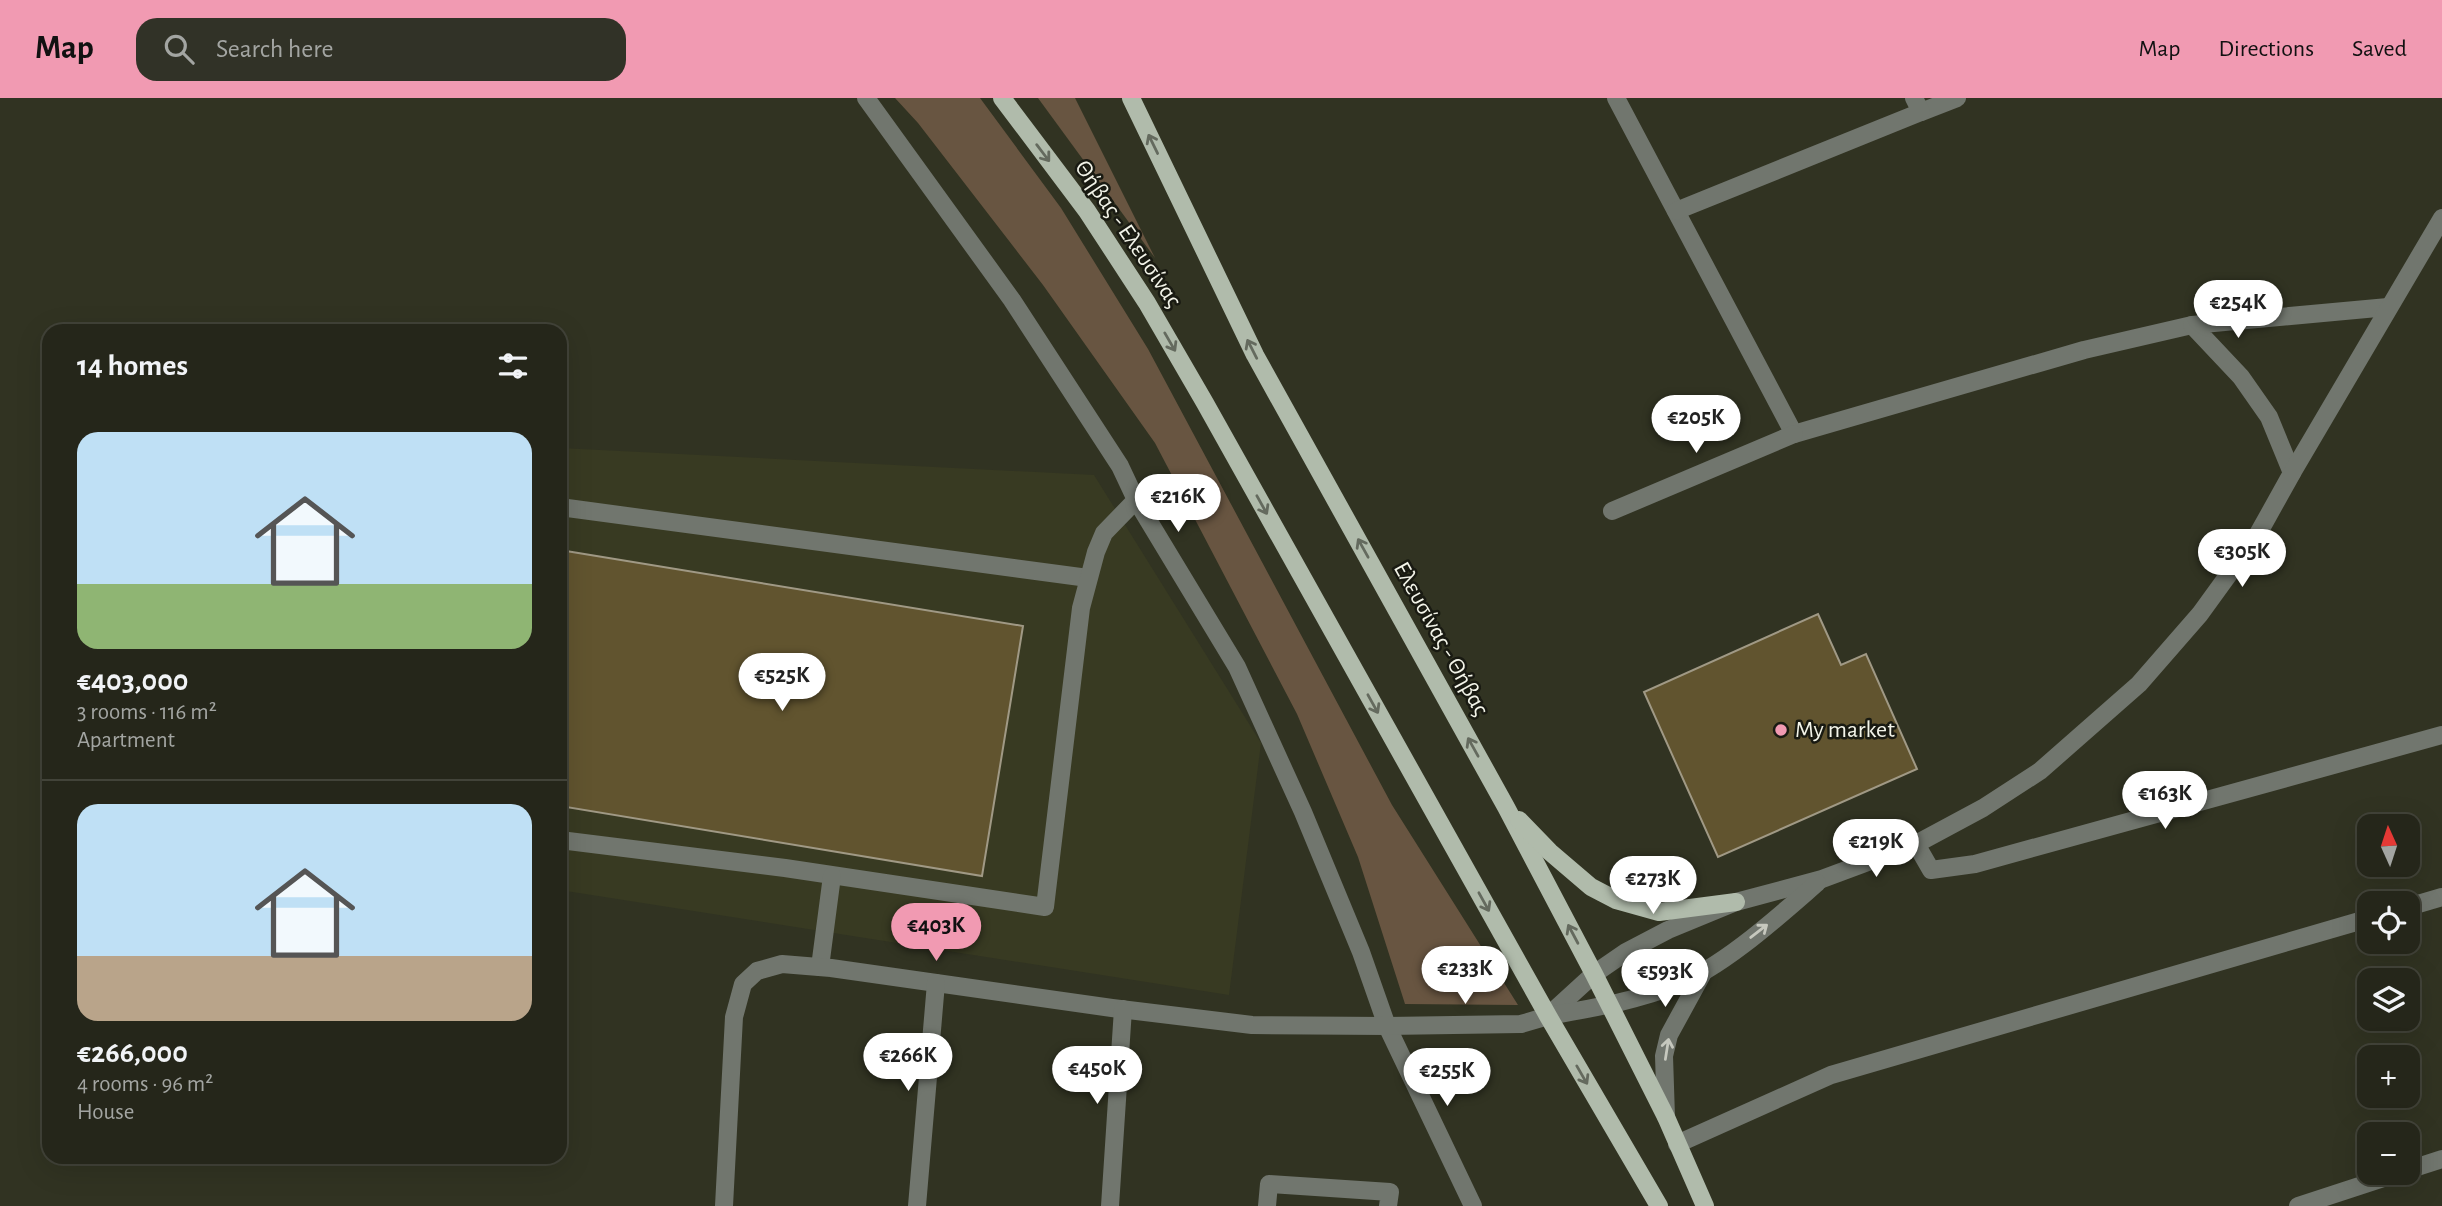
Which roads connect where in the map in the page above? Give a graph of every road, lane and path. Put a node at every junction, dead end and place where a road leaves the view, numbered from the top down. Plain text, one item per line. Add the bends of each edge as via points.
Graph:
1 (866, 98) edge
2 (1002, 98) edge
3 (1131, 98) edge
4 (1616, 98) edge
5 (1957, 98) edge
6 (1917, 105) edge
7 (1676, 211) junction
8 (2442, 218) edge
9 (2388, 307) junction
10 (2192, 326) junction
11 (1794, 434) junction
12 (2291, 472) junction
13 (1136, 500) junction
14 (567, 508) edge
15 (1612, 511) dead end
16 (1088, 578) junction
17 (2442, 735) edge
18 (1506, 807) junction
19 (567, 841) edge
20 (1916, 844) junction
21 (832, 876) junction
22 (1822, 879) junction
23 (2442, 897) edge
24 (1736, 902) junction
25 (2420, 903) edge
26 (2357, 922) edge
27 (820, 967) junction
28 (1704, 971) junction
29 (1594, 974) junction
30 (936, 982) junction
31 (1609, 1004) junction
32 (1123, 1009) junction
33 (1548, 1016) junction
34 (1387, 1026) junction
35 (1666, 1116) junction
36 (1677, 1143) junction
37 (2442, 1159) edge
38 (2420, 1166) edge
39 (2362, 1185) edge
40 (724, 1206) edge
41 (918, 1206) edge
42 (1110, 1206) edge
43 (1267, 1206) edge
44 (1388, 1206) edge
45 (1473, 1206) edge
46 (1659, 1206) edge
47 (1705, 1206) edge
48 (2298, 1206) edge

1 - 13 street via 1012,300 1120,466
2 -> 33 main road, Θήβας - Ελευσίνας via 1087,211 1147,303
18 -> 3 main road, Ελευσίνας - Θήβας via 1255,355
4 - 7 street
5 - 6 street
6 - 7 street
7 - 11 street
8 - 9 street
9 - 10 street
9 - 12 street
10 - 11 street via 2084,350
10 - 12 street via 2241,377 2269,416
11 - 15 street
12 - 20 street via 2258,534 2208,604 2138,684 2040,771
13 - 16 street via 1104,533
13 - 34 street via 1237,667 1303,812
14 - 16 street
16 - 21 street via 1045,906
17 - 20 street via 1975,864 1931,870
18 - 24 main road via 1591,887 1616,900 1659,912
29 -> 18 main road, Ελευσίνας - Θήβας
19 - 21 street
20 - 22 street
21 - 27 street
22 - 24 street
28 -> 22 street
23 - 25 street
24 - 29 street via 1668,930
26 - 36 street via 1831,1075
27 - 30 street
27 - 40 street via 782,964 757,971 743,984 734,1017
28 - 31 street via 1678,985
35 -> 28 street via 1664,1056 1669,1035
29 - 31 main road, Ελευσίνας - Θήβας
29 - 33 street
30 - 32 street
30 - 41 street
31 - 33 street
31 - 35 main road, Ελευσίνας - Θήβας
32 - 34 street via 1252,1025
32 - 42 street
33 - 34 street via 1521,1024
33 -> 46 main road
34 - 45 street
35 - 36 main road, Ελευσίνας - Θήβας
36 - 47 main road, Ελευσίνας - Θήβας
37 - 38 street
39 - 48 street
43 - 44 street via 1269,1184 1390,1192

